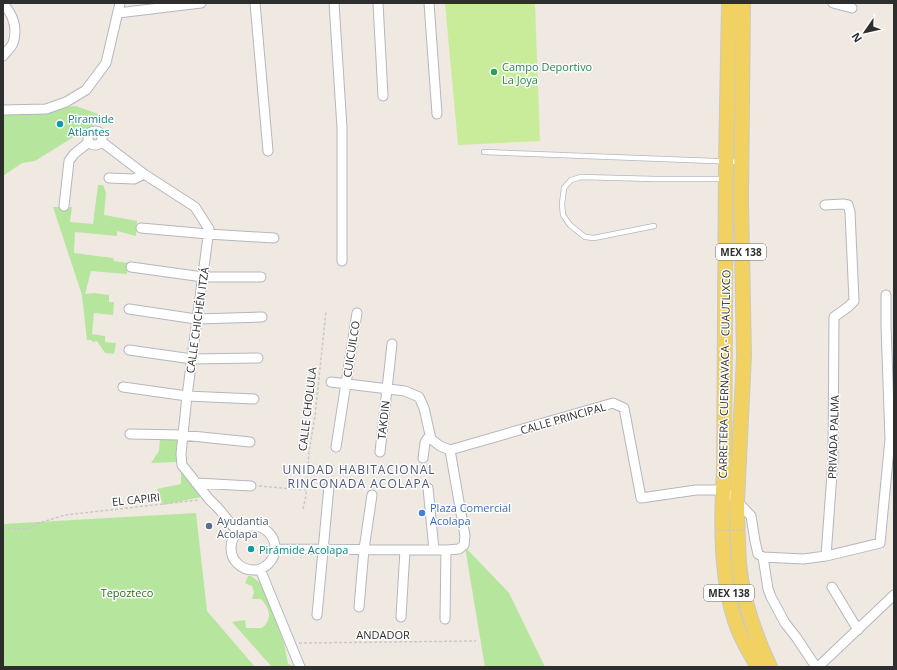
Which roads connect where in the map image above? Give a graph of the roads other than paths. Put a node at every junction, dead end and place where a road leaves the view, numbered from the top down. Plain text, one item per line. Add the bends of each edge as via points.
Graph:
1 (120, 3) edge
2 (201, 3) edge
3 (255, 3) edge
4 (334, 3) edge
5 (378, 3) edge
6 (429, 3) edge
7 (729, 3) edge
8 (743, 3) edge
9 (834, 3) edge
10 (3, 4) edge
11 (852, 8) dead end
12 (118, 13) junction
13 (3, 56) edge
14 (383, 96) dead end
15 (3, 110) edge
16 (437, 114) dead end
17 (89, 142) junction
18 (102, 142) junction
19 (268, 151) dead end
20 (484, 152) dead end
21 (726, 162) junction
22 (742, 162) junction
23 (144, 174) junction
24 (109, 178) dead end
25 (726, 179) junction
26 (825, 205) dead end
27 (64, 206) dead end
28 (654, 226) dead end
29 (141, 228) dead end
30 (208, 234) junction
31 (274, 238) dead end
32 (342, 261) dead end
33 (131, 267) dead end
34 (203, 277) junction
35 (261, 277) dead end
36 (886, 295) dead end
37 (129, 309) dead end
38 (357, 313) dead end
39 (262, 317) dead end
40 (196, 319) junction
41 (890, 324) edge
42 (392, 344) dead end
43 (128, 350) dead end
44 (258, 358) dead end
45 (192, 359) junction
46 (891, 381) edge
47 (331, 382) dead end
48 (345, 384) junction
49 (123, 387) dead end
50 (386, 389) junction
51 (724, 391) junction
52 (743, 391) junction
53 (187, 396) junction
54 (254, 399) dead end
55 (130, 434) dead end
56 (182, 435) junction
57 (431, 440) junction
58 (250, 442) dead end
59 (336, 447) dead end
60 (450, 450) junction
61 (380, 452) dead end
62 (424, 458) dead end
63 (196, 483) junction
64 (251, 486) road end
65 (329, 486) dead end
66 (428, 488) dead end
67 (723, 490) junction
68 (372, 495) dead end
69 (737, 501) junction
70 (237, 532) junction
71 (323, 548) junction
72 (276, 549) junction
73 (364, 549) junction
74 (405, 550) junction
75 (434, 550) junction
76 (446, 550) junction
77 (761, 555) junction
78 (826, 556) junction
79 (260, 570) junction
80 (832, 587) dead end
81 (894, 595) edge
82 (359, 607) dead end
83 (317, 615) dead end
84 (401, 617) dead end
85 (445, 619) dead end
86 (858, 630) junction
87 (300, 667) edge
88 (758, 667) edge
89 (770, 667) edge
90 (817, 667) edge

1 - 12 street
2 - 12 street
3 - 19 street
4 - 32 street via 342,128
5 - 14 street
6 - 16 street
7 - 21 main road, CARRETERA CUERNAVACA - CUAUTLIXCO / MEX 138
8 - 22 main road, CARRETERA CUERNAVACA - CUAUTLIXCO / MEX 138
9 - 11 street
10 - 13 street via 9,10 15,24 12,44
12 - 15 street via 106,63 86,90 66,102 46,109
17 - 18 street via 96,145
17 - 18 street, CALLE CHICHÉN ITZÁ via 89,134 95,130 102,134
17 - 27 street, CALLE CHICHÉN ITZÁ via 69,161
18 - 23 street, CALLE CHICHÉN ITZÁ
20 - 21 lane
21 - 22 lane
21 - 25 main road, CARRETERA CUERNAVACA - CUAUTLIXCO / MEX 138
22 - 52 main road, CARRETERA CUERNAVACA - CUAUTLIXCO / MEX 138
23 - 24 street via 134,179
23 - 30 street, CALLE CHICHÉN ITZÁ via 195,207 209,229
25 - 28 lane via 581,177 571,180 564,188 563,215 570,225 585,237 594,238
25 - 51 main road, CARRETERA CUERNAVACA - CUAUTLIXCO / MEX 138
26 - 78 street, PRIVADA PALMA via 843,204 848,206 850,212 854,301 834,317 833,460
29 - 30 street
30 - 31 street
30 - 34 street, CALLE CHICHÉN ITZÁ
33 - 34 street
34 - 35 street
34 - 40 street, CALLE CHICHÉN ITZÁ
36 - 41 street
37 - 40 street
38 - 48 street, CUICUILCO
39 - 40 street
40 - 45 street, CALLE CHICHÉN ITZÁ
41 - 46 street
42 - 50 street, TAKDIN
43 - 45 street
44 - 45 street
45 - 53 street, CALLE CHICHÉN ITZÁ
46 - 78 street via 890,440 880,542
47 - 48 street
48 - 50 street
48 - 59 street, CUICUILCO
49 - 53 street
50 - 57 street via 405,391 419,397
50 - 61 street, TAKDIN
51 - 52 main road
51 - 67 main road, CARRETERA CUERNAVACA - CUAUTLIXCO / MEX 138
52 - 69 main road, CARRETERA CUERNAVACA - CUAUTLIXCO / MEX 138
53 - 54 street
53 - 56 street, CALLE CHICHÉN ITZÁ
55 - 56 street
56 - 58 street
56 - 63 street, CALLE CHICHÉN ITZÁ via 182,465
57 - 60 street
57 - 62 street via 427,439 424,443
60 - 67 street, CALLE PRINCIPAL via 613,404 624,408 641,498 696,490
60 - 76 street via 465,536 464,545 459,549
63 - 64 street
63 - 70 street, CALLE CHICHÉN ITZÁ
65 - 71 street
66 - 75 street
67 - 69 street
67 - 88 main road, CARRETERA CUERNAVACA - CUAUTLIXCO / MEX 138 via 725,570 732,612
68 - 73 street
69 - 77 street via 751,516 755,541
69 - 89 main road, CARRETERA CUERNAVACA - CUAUTLIXCO / MEX 138 via 740,565 745,596
70 - 72 street via 246,526 257,526 267,530
70 - 79 street via 230,550 234,560 250,571
71 - 72 street
71 - 73 street
71 - 83 street
72 - 79 street via 274,558
73 - 74 street
73 - 82 street
74 - 75 street
74 - 84 street
75 - 76 street
76 - 85 street
77 - 78 street via 803,559
77 - 90 street via 771,597 785,623
79 - 87 street
80 - 86 street
81 - 86 street
86 - 90 street

